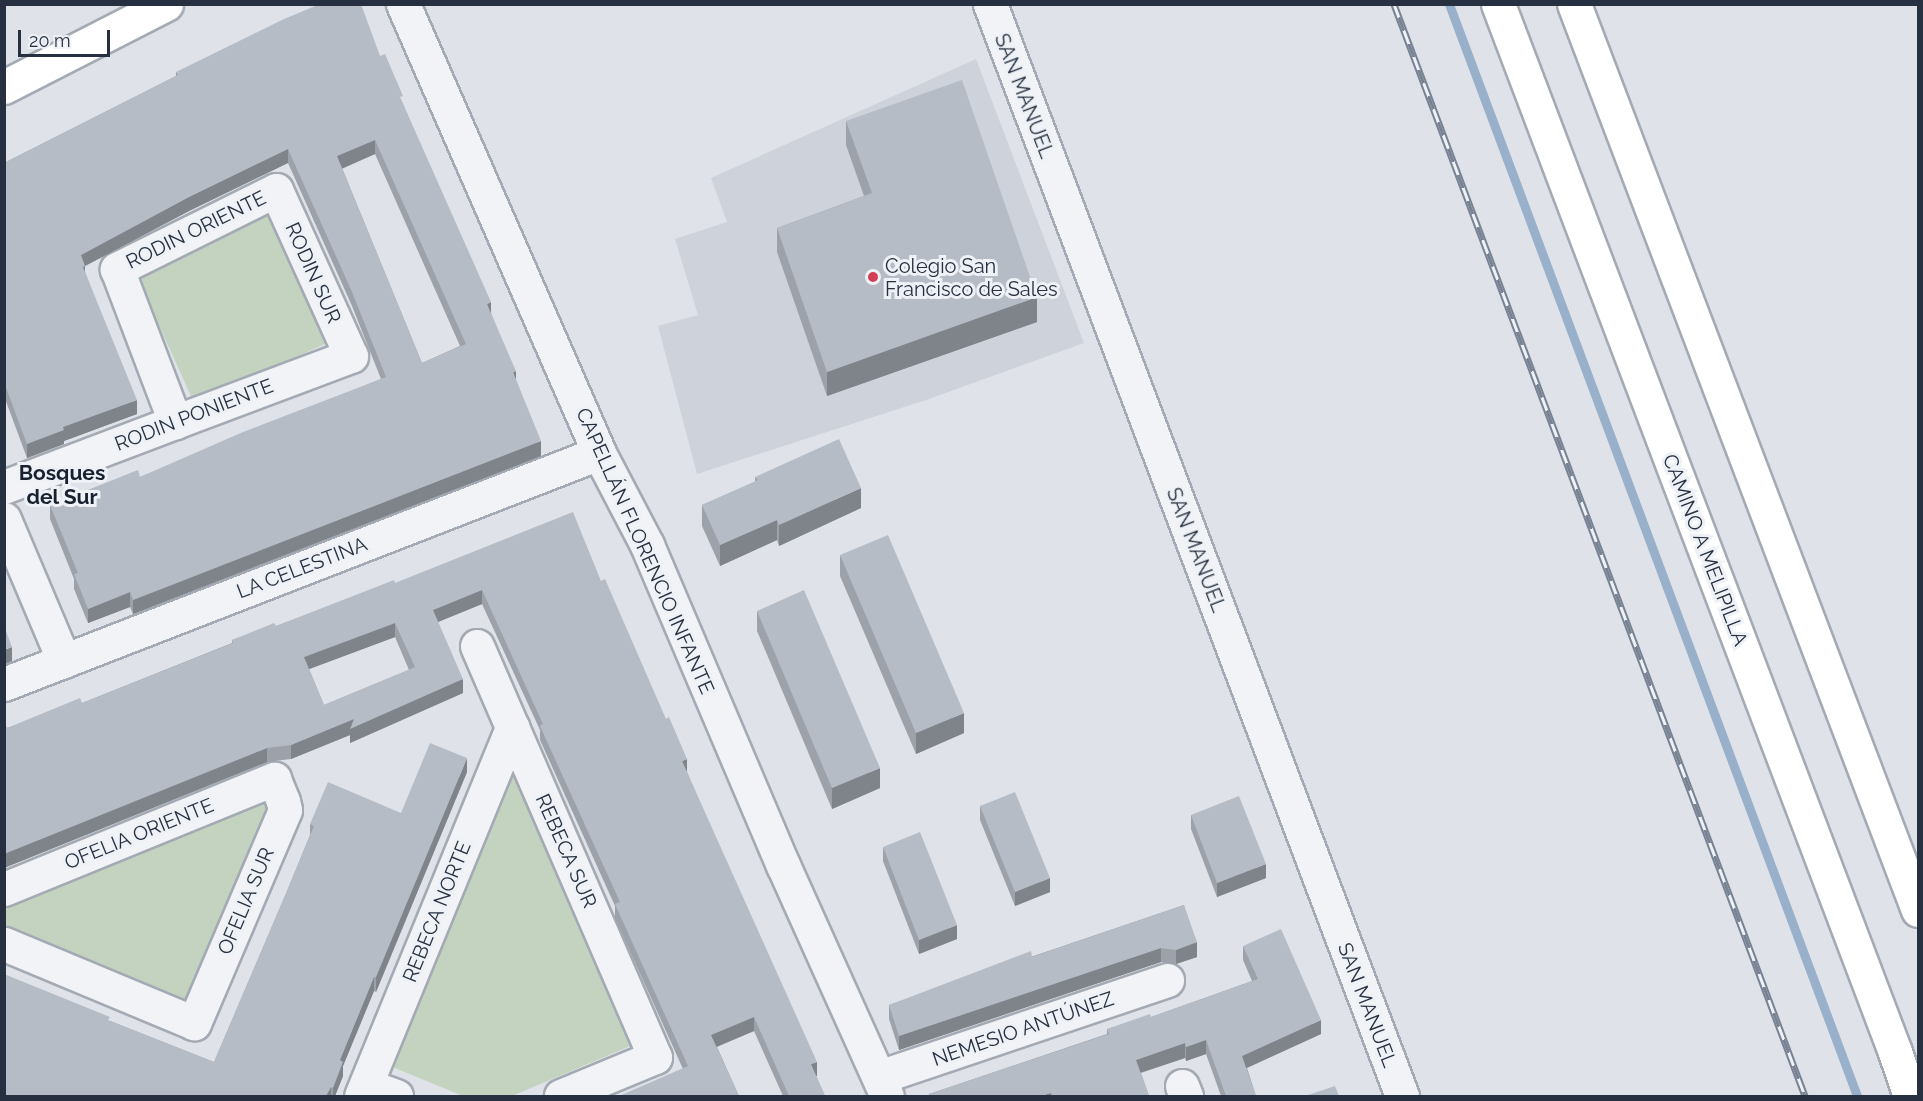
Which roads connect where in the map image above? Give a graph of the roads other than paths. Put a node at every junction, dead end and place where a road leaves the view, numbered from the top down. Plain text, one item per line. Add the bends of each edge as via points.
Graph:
1 (166, 4) edge
2 (403, 4) edge
3 (990, 4) edge
4 (1498, 4) edge
5 (1574, 4) edge
6 (4, 87) edge
7 (276, 190) joint
8 (351, 356) joint
9 (175, 422) junction
10 (599, 453) junction
11 (4, 486) edge
12 (4, 519) edge
13 (477, 646) dead end
14 (64, 661) junction
15 (4, 684) edge
16 (512, 727) junction
17 (273, 779) joint
18 (4, 889) edge
19 (1918, 910) edge
20 (4, 944) edge
21 (1167, 980) dead end
22 (1907, 1048) edge
23 (883, 1087) edge
24 (364, 1091) edge
25 (396, 1096) edge
26 (561, 1096) edge
27 (1401, 1096) edge
28 (1910, 1096) edge

1 - 6 main road
2 - 10 street, CAPELLÁN FLORENCIO INFANTE
3 - 27 street, SAN MANUEL
4 - 22 main road, CAMINO A MELIPILLA
5 - 19 main road
7 - 8 street, RODIN SUR
7 - 9 street, RODIN ORIENTE via 117,269
8 - 9 street, RODIN PONIENTE
9 - 11 street, RODIN PONIENTE
10 - 14 street, LA CELESTINA
10 - 23 street, CAPELLÁN FLORENCIO INFANTE via 646,545
12 - 14 street
13 - 16 street, REBECA SUR
14 - 15 street, LA CELESTINA
16 - 24 street, REBECA NORTE
16 - 26 street, REBECA SUR via 655,1057
17 - 18 street, OFELIA ORIENTE
17 - 20 street, OFELIA SUR via 285,810 194,1023
21 - 23 street, NEMESIO ANTÚNEZ
22 - 28 main road, CAMINO A MELIPILLA
24 - 25 street

